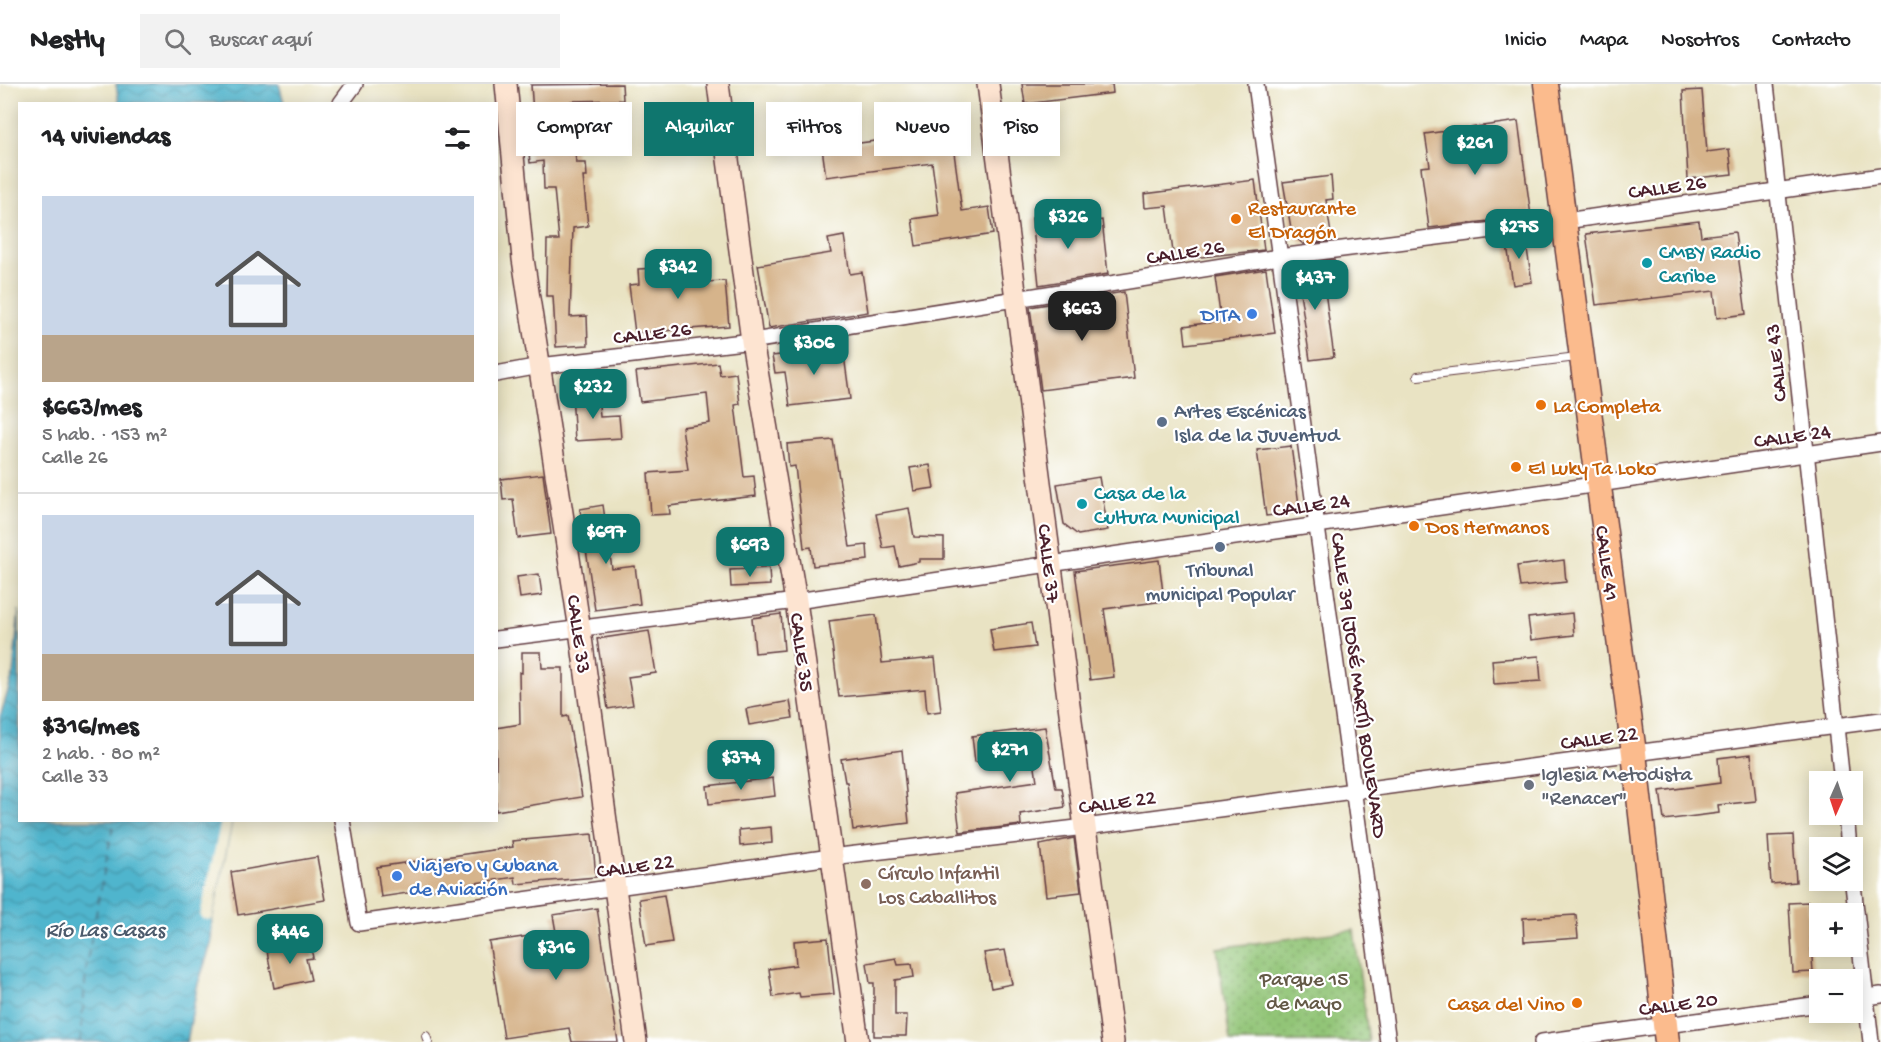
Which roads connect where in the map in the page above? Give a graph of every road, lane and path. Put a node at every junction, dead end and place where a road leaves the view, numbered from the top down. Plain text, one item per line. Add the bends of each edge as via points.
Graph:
1 (355, 84) edge
2 (506, 84) edge
3 (718, 84) edge
4 (988, 84) edge
5 (1256, 84) edge
6 (1546, 84) edge
7 (1766, 84) edge
8 (342, 102) edge
9 (1881, 176) edge
10 (1778, 191) junction
11 (1565, 221) junction
12 (1280, 257) junction
13 (1016, 299) junction
14 (752, 341) junction
15 (1581, 357) junction
16 (540, 366) junction
17 (498, 374) edge
18 (1418, 376) dead end
19 (1881, 443) edge
20 (1806, 454) junction
21 (1598, 485) junction
22 (1317, 524) junction
23 (1050, 564) junction
24 (796, 601) junction
25 (580, 630) junction
26 (498, 639) edge
27 (1881, 720) edge
28 (1836, 726) junction
29 (1634, 753) junction
30 (1841, 771) edge
31 (1353, 790) junction
32 (342, 822) edge
33 (1085, 827) junction
34 (831, 857) junction
35 (613, 889) junction
36 (1854, 891) edge
37 (1866, 997) edge
38 (1809, 1006) edge
39 (1666, 1034) edge
40 (636, 1042) edge
41 (858, 1042) edge
42 (1113, 1042) edge
43 (1388, 1042) edge
44 (1542, 1042) edge
45 (1871, 1042) edge

1 - 8 street
2 - 16 street, CALLE 33 via 523,259
3 - 14 street, CALLE 35
4 - 13 street, CALLE 37
5 - 12 street, CALLE 39 (JOSÉ MARTÍ) BOULEVARD
6 - 11 main road, CALLE 41
7 - 10 street, CALLE 43
9 - 10 street, CALLE 26
10 - 11 street, CALLE 26
10 - 20 street, CALLE 43
11 - 12 street, CALLE 26
11 - 15 main road, CALLE 41
12 - 13 street, CALLE 26
12 - 22 street, CALLE 39 (JOSÉ MARTÍ) BOULEVARD
13 - 14 street, CALLE 26
13 - 23 street, CALLE 37
14 - 16 street, CALLE 26
14 - 24 street, CALLE 35
15 - 18 lane
15 - 21 main road, CALLE 41
16 - 17 street, CALLE 26
16 - 25 street, CALLE 33
19 - 20 street, CALLE 24
20 - 21 street, CALLE 24
20 - 28 street, CALLE 43
21 - 22 street, CALLE 24
21 - 29 main road, CALLE 41
22 - 23 street, CALLE 24
22 - 31 street, CALLE 39 (JOSÉ MARTÍ) BOULEVARD
23 - 24 street, CALLE 24
23 - 33 street, CALLE 37
24 - 25 street, CALLE 24
24 - 34 street, CALLE 35
25 - 26 street, CALLE 24
25 - 35 street, CALLE 33
27 - 28 street, CALLE 22
28 - 29 street, CALLE 22
28 - 30 street, CALLE 43
29 - 31 street, CALLE 22
29 - 39 main road, CALLE 41
31 - 33 street, CALLE 22
31 - 43 street, CALLE 39 (JOSÉ MARTÍ) BOULEVARD
32 - 35 street, CALLE 22 via 359,923
33 - 34 street, CALLE 22
33 - 42 street, CALLE 37
34 - 35 street, CALLE 22
34 - 41 street, CALLE 35
35 - 40 street, CALLE 33
36 - 37 street
37 - 45 street
38 - 39 street, CALLE 20
39 - 44 street, CALLE 20

